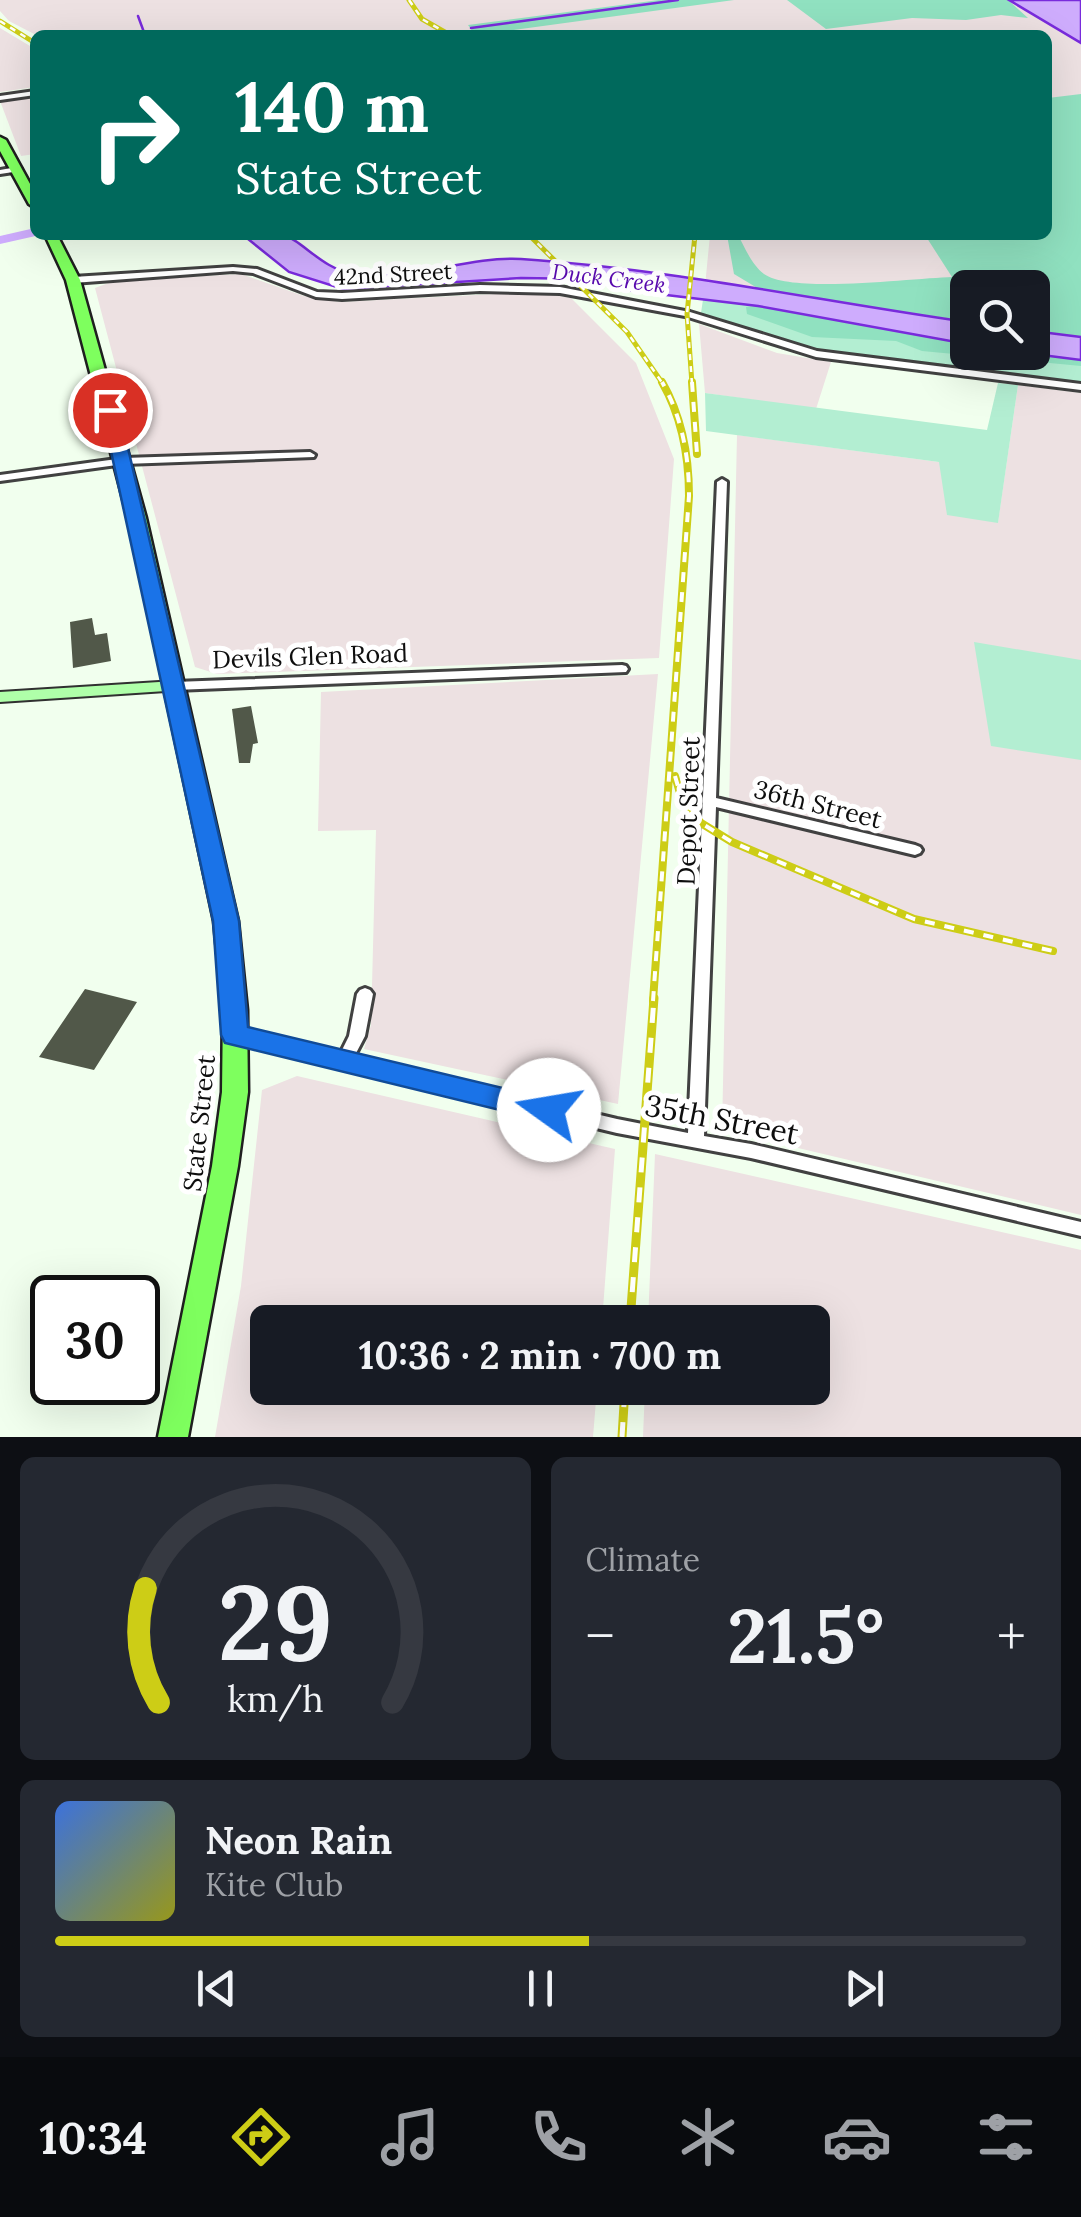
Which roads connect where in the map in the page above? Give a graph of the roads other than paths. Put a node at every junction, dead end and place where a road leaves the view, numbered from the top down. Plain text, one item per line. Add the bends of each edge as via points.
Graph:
1 (30, 94) edge
2 (0, 98) edge
3 (0, 140) edge
4 (17, 169) junction
5 (0, 172) edge
6 (30, 193) edge
7 (54, 240) edge
8 (73, 280) junction
9 (1081, 387) edge
10 (310, 455) dead end
11 (124, 461) junction
12 (0, 478) edge
13 (722, 482) dead end
14 (622, 669) dead end
15 (174, 686) junction
16 (0, 696) edge
17 (711, 801) junction
18 (915, 850) dead end
19 (365, 994) dead end
20 (235, 1035) junction
21 (342, 1063) junction
22 (696, 1141) junction
23 (1081, 1228) edge
24 (173, 1437) edge

1 - 2 street
3 - 4 main road
4 - 5 street
4 - 6 main road
7 - 8 main road, State Street
8 - 9 street, 42nd Street via 233,269 316,294 560,290 688,314 816,354
8 - 11 main road, State Street
10 - 11 street
11 - 12 street
11 - 15 main road, State Street
13 - 17 street, Depot Street
14 - 15 street, Devils Glen Road
15 - 16 main road, Devils Glen Road
15 - 20 main road, State Street via 226,921
17 - 18 street, 36th Street
17 - 22 street, Depot Street
19 - 21 street via 357,1036
20 - 21 street, 35th Street
20 - 24 main road, State Street via 225,1166
21 - 22 street, 35th Street
22 - 23 street, 35th Street

